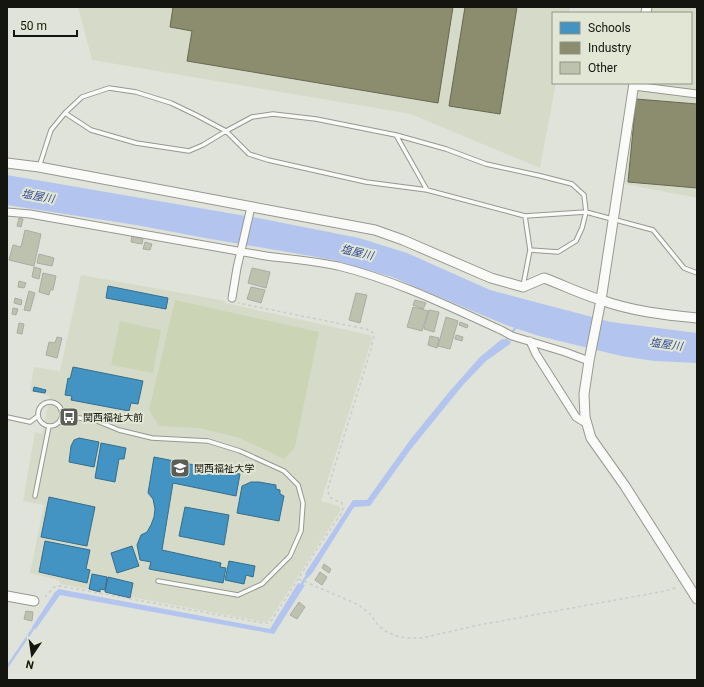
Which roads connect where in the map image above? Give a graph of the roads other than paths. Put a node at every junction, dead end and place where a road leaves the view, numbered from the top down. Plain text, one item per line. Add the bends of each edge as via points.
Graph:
1 (634, 85) edge
2 (697, 94) edge
3 (64, 113) junction
4 (226, 131) junction
5 (396, 135) junction
6 (7, 163) edge
7 (39, 167) junction
8 (427, 190) junction
9 (251, 207) junction
10 (7, 212) edge
11 (586, 212) junction
12 (524, 216) junction
13 (613, 219) junction
14 (530, 250) junction
15 (242, 251) junction
16 (697, 273) edge
17 (523, 287) junction
18 (232, 298) road end
19 (601, 300) junction
20 (697, 318) edge
21 (530, 341) junction
22 (590, 358) junction
23 (62, 415) junction
24 (38, 416) junction
25 (7, 417) edge
26 (587, 424) junction
27 (49, 426) junction
28 (35, 496) dead end
29 (158, 581) dead end
30 (7, 596) edge
31 (697, 599) edge
32 (34, 601) dead end

1 - 2 street
1 - 13 street
3 - 4 lane via 91,130 136,143 189,151
3 - 4 lane via 82,97 109,88 136,92 170,103
3 - 7 lane via 51,130
4 - 5 lane via 252,117 273,114 316,118
4 - 8 lane via 249,154 268,160 366,182
5 - 8 lane
5 - 11 lane via 446,148 486,164 572,184 584,195
6 - 7 street
7 - 9 street
8 - 12 lane
9 - 15 street
9 - 17 street via 375,230 491,278
10 - 15 street
11 - 12 lane
11 - 13 lane
11 - 14 lane via 576,241 558,252
12 - 14 lane
13 - 16 lane via 653,230 684,268
13 - 19 street
14 - 17 lane
15 - 18 street
15 - 21 street via 312,261 379,278 512,336
17 - 19 street via 544,278
19 - 20 street via 674,316
19 - 22 street
21 - 22 street
21 - 26 street via 576,417
22 - 26 street via 584,394
23 - 24 lane via 60,406 49,402 41,406
23 - 27 lane via 60,422
23 - 29 lane via 97,421 119,430 152,438 208,441 240,451 284,471 298,485 303,504 301,531 290,556 262,584 238,595
24 - 25 lane via 30,422
24 - 27 lane via 42,423
26 - 31 street via 591,438 625,486
27 - 28 lane
30 - 32 street

